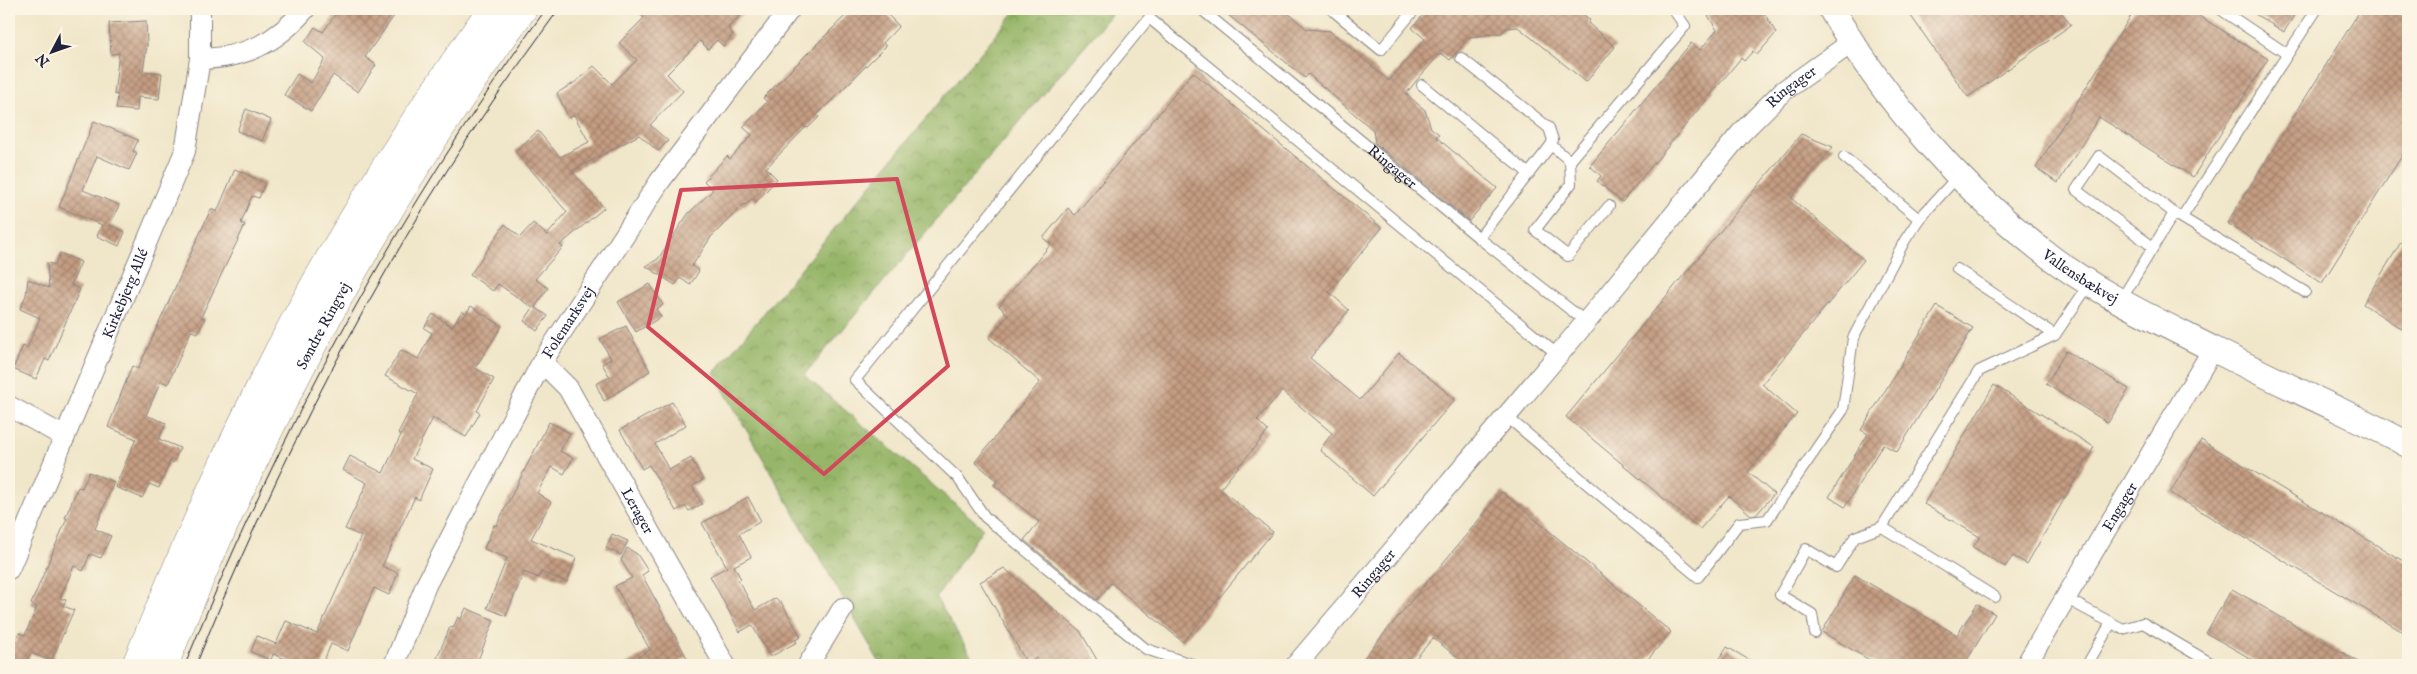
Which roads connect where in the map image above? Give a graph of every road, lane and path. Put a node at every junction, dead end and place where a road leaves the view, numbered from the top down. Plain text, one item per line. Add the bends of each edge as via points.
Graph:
1 (200, 9) edge
2 (305, 9) edge
3 (492, 9) edge
4 (523, 9) edge
5 (790, 9) edge
6 (1201, 9) edge
7 (1331, 9) edge
8 (1415, 9) edge
9 (1673, 9) edge
10 (1831, 9) edge
11 (2220, 9) edge
12 (2317, 9) edge
13 (1851, 43) junction
14 (2287, 54) junction
15 (1461, 58) dead end
16 (200, 59) junction
17 (1422, 85) dead end
18 (1551, 146) junction
19 (1844, 157) dead end
20 (1570, 161) junction
21 (1529, 174) junction
22 (1958, 176) junction
23 (1608, 206) dead end
24 (2178, 215) junction
25 (1919, 219) junction
26 (1478, 238) junction
27 (2153, 247) junction
28 (1957, 268) dead end
29 (2090, 284) junction
30 (2305, 292) dead end
31 (2121, 300) junction
32 (1586, 322) junction
33 (2055, 335) junction
34 (2213, 349) junction
35 (1558, 355) junction
36 (542, 362) junction
37 (9, 406) edge
38 (1506, 416) junction
39 (65, 437) junction
40 (2408, 445) edge
41 (1882, 528) junction
42 (9, 570) edge
43 (1995, 597) dead end
44 (2067, 599) junction
45 (843, 608) dead end
46 (2111, 623) junction
47 (1815, 633) dead end
48 (136, 665) edge
49 (164, 665) edge
50 (394, 665) edge
51 (725, 665) edge
52 (808, 665) edge
53 (1194, 665) edge
54 (1296, 665) edge
55 (2026, 665) edge
56 (2087, 665) edge
57 (2214, 665) edge

1 - 16 street, Kirkebjerg Allé
2 - 16 street via 263,45 234,56
3 - 48 main road, Søndre Ringvej via 341,238 273,363 218,474
4 - 49 main road, Søndre Ringvej via 478,69 420,159 297,373 236,500
5 - 36 street, Folemarksvej via 660,181
6 - 26 lane, Ringager
7 - 8 lane via 1381,50
9 - 20 lane via 1685,26
10 - 13 street, Vallensbækvej
11 - 14 lane
12 - 14 lane
13 - 22 street, Vallensbækvej via 1919,133
13 - 32 street, Ringager via 1782,92 1741,133
14 - 24 lane
15 - 18 lane via 1549,128 1553,140
16 - 39 street, Kirkebjerg Allé via 185,151
17 - 21 lane
18 - 20 lane
18 - 21 lane
19 - 25 lane
20 - 23 lane via 1571,184 1535,230 1568,256
21 - 26 lane
22 - 25 lane
22 - 29 street, Vallensbækvej via 2041,251
24 - 27 lane
24 - 27 lane via 2099,156 2076,190
24 - 30 lane
25 - 38 lane via 1853,338 1844,410 1768,520 1739,523 1698,577
26 - 32 lane, Ringager
27 - 31 lane
28 - 33 lane
29 - 31 street, Vallensbækvej
29 - 33 lane
31 - 34 street, Vallensbækvej
32 - 35 street, Ringager
33 - 41 lane via 1979,371
34 - 40 street, Vallensbækvej
34 - 44 street, Engager
35 - 38 street, Ringager
35 - 53 lane via 1149,18 856,380 958,478 985,517 1146,650
36 - 50 street, Folemarksvej via 426,585
36 - 51 street, Lerager via 568,388
37 - 39 street
38 - 54 street, Ringager
39 - 42 street, Kirkebjerg Allé
41 - 43 lane
41 - 47 lane via 1855,537 1836,567 1806,549 1780,595 1812,614
44 - 46 lane
44 - 55 street, Engager
45 - 52 street
46 - 56 lane
46 - 57 lane via 2123,630 2142,623

